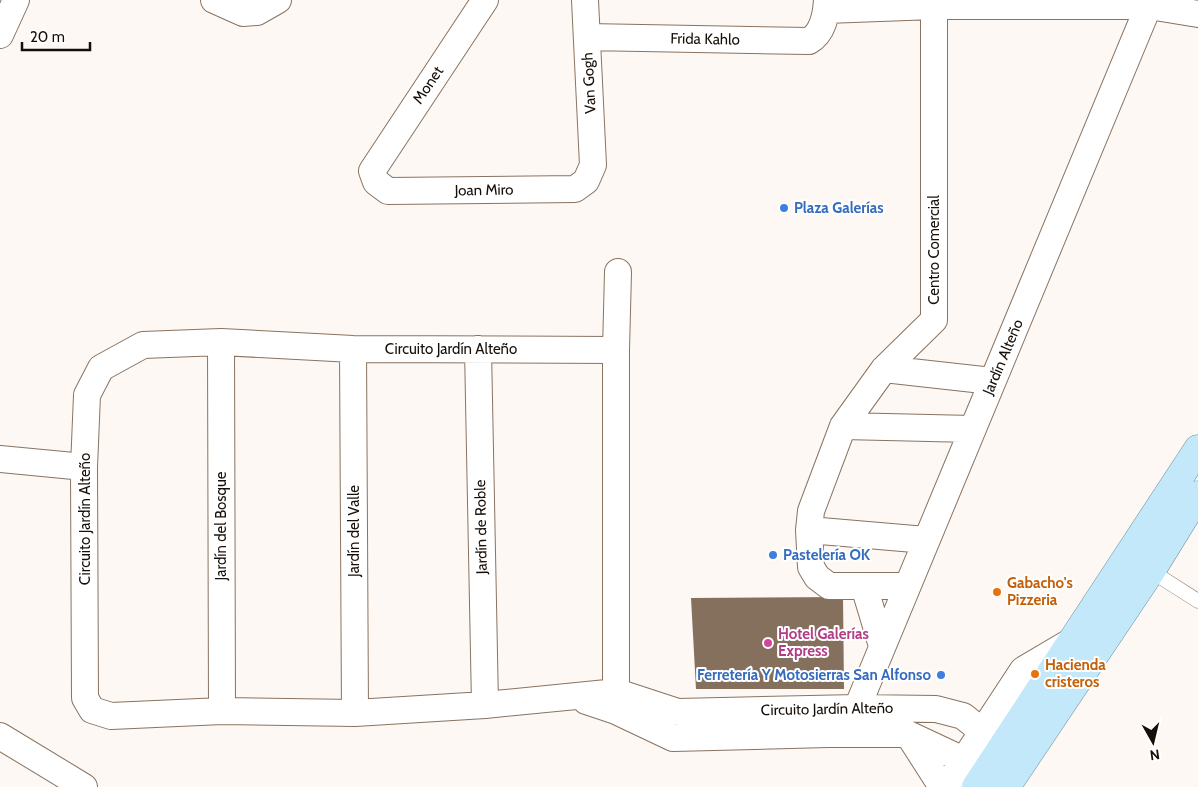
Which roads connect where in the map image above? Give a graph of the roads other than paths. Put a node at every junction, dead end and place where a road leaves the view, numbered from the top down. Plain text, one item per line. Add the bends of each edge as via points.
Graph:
1 (16, 0) edge
2 (214, 0) edge
3 (278, 0) edge
4 (485, 0) edge
5 (585, 0) edge
6 (1185, 0) edge
7 (934, 3) edge
8 (1150, 3) edge
9 (1198, 10) edge
10 (824, 14) edge
11 (1198, 14) edge
12 (0, 35) edge
13 (587, 38) junction
14 (593, 165) joint
15 (372, 171) joint
16 (618, 272) dead end
17 (221, 342) junction
18 (353, 349) junction
19 (478, 350) junction
20 (616, 350) junction
21 (884, 369) junction
22 (992, 381) junction
23 (843, 426) junction
24 (972, 429) junction
25 (1198, 449) edge
26 (0, 459) edge
27 (84, 467) junction
28 (1198, 495) edge
29 (809, 530) junction
30 (926, 540) junction
31 (1151, 571) junction
32 (864, 586) junction
33 (907, 586) junction
34 (1198, 601) edge
35 (882, 646) junction
36 (616, 702) junction
37 (485, 705) junction
38 (857, 708) junction
39 (222, 711) junction
40 (678, 712) junction
41 (354, 713) junction
42 (908, 734) junction
43 (0, 736) edge
44 (673, 738) junction
45 (993, 767) edge
46 (84, 787) edge
47 (942, 787) edge
48 (946, 787) edge

1 - 12 street
2 - 3 street via 243,13 257,12
4 - 15 street, Monet
5 - 13 street, Van Gogh
6 - 9 street
7 - 8 street
7 - 10 street
7 - 21 street, Centro Comercial via 934,320
8 - 11 street
8 - 22 street, Jardín Alteño
10 - 13 street, Frida Kahlo via 809,41
13 - 14 street, Van Gogh
14 - 15 street, Joan Miro via 586,181 575,189 388,191 376,182
16 - 20 street
17 - 18 street, Circuito Jardín Alteño
17 - 27 street, Circuito Jardín Alteño via 143,345 101,368 87,395
17 - 39 street, Jardín del Bosque
18 - 19 street, Circuito Jardín Alteño
18 - 41 street, Jardín del Valle
19 - 20 street, Circuito Jardín Alteño
19 - 37 street, Jardín de Roble
20 - 36 street
21 - 22 street
21 - 23 street, Centro Comercial
22 - 24 street, Jardín Alteño
23 - 24 street
23 - 29 street, Centro Comercial via 811,511
24 - 30 street, Jardín Alteño
25 - 45 main road
26 - 27 street
27 - 39 street, Circuito Jardín Alteño via 85,698 92,710 111,716
28 - 31 main road
29 - 30 street
29 - 32 street, Centro Comercial via 812,567 817,577 829,586
30 - 33 street, Jardín Alteño
31 - 34 lane
31 - 45 main road
32 - 33 street, Centro Comercial
32 - 35 street
33 - 35 street, Jardín Alteño
35 - 38 street, Jardín Alteño
36 - 37 street, Circuito Jardín Alteño via 572,696
36 - 40 street, Circuito Jardín Alteño
36 - 44 street, Circuito Jardín Alteño
37 - 41 street, Circuito Jardín Alteño
38 - 40 street, Circuito Jardín Alteño
38 - 45 street, Circuito Jardín Alteño via 936,708 963,716
39 - 41 street, Circuito Jardín Alteño
40 - 44 street
42 - 44 street, Circuito Jardín Alteño
42 - 45 street, Circuito Jardín Alteño
42 - 47 street
43 - 46 street
45 - 48 street

